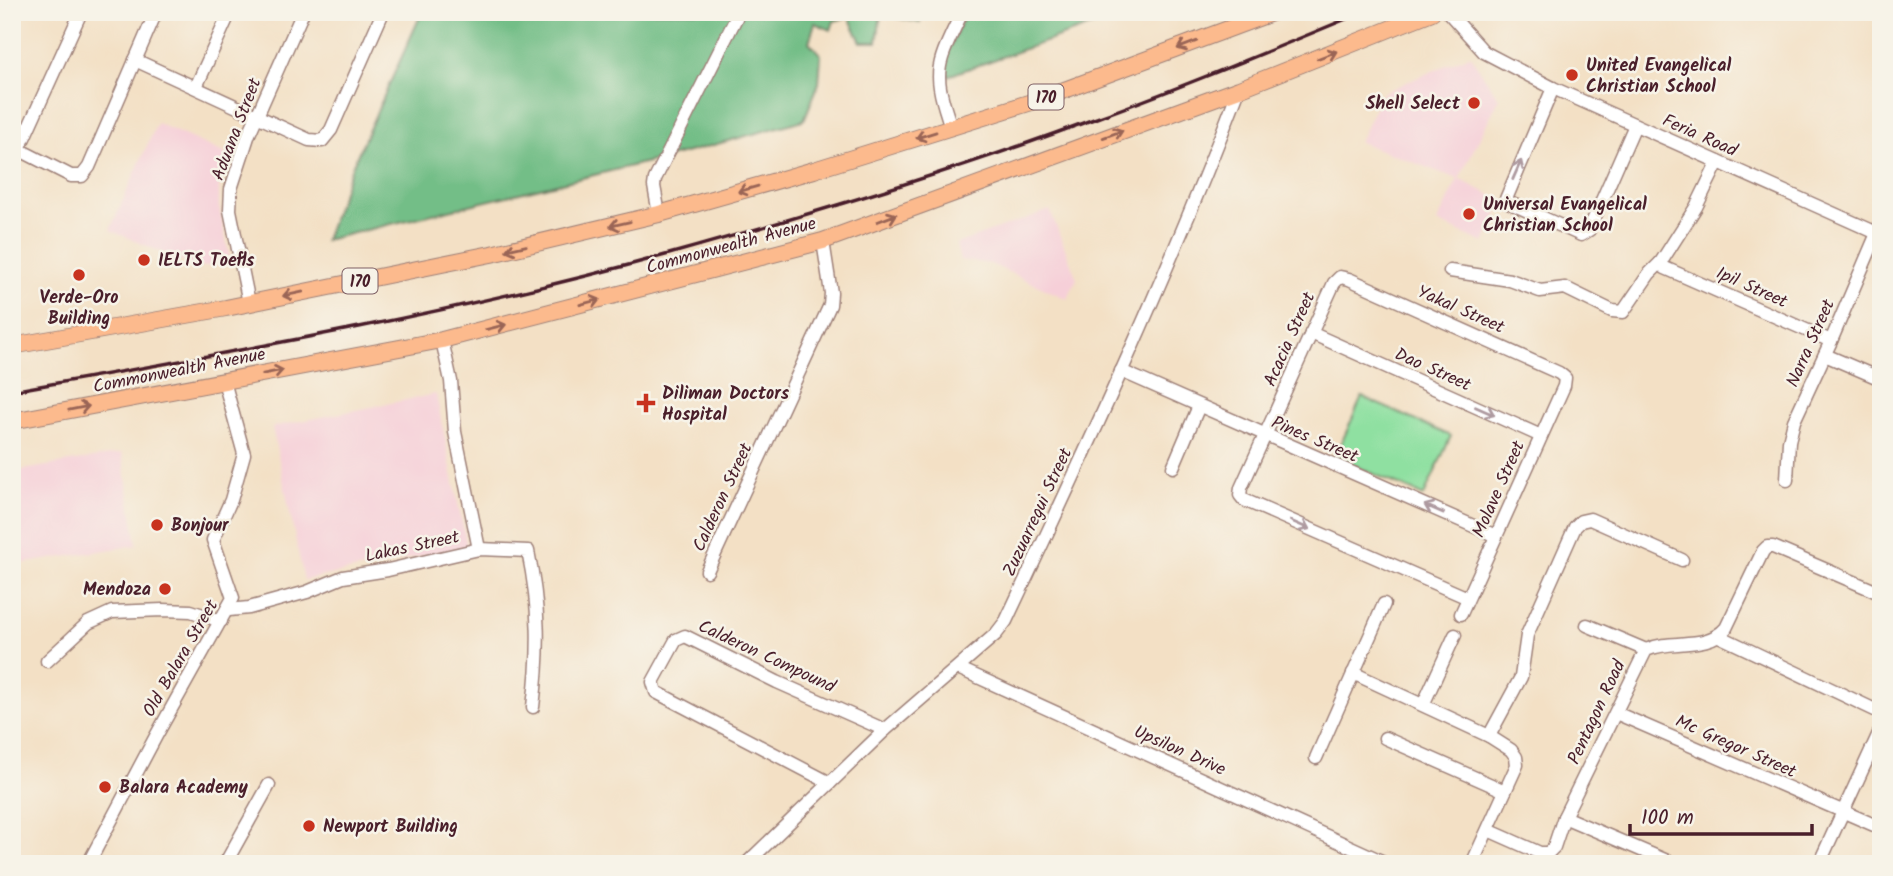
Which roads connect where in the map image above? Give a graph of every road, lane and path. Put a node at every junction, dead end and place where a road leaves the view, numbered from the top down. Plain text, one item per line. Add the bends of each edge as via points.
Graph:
1 (81, 12) edge
2 (156, 12) edge
3 (230, 12) edge
4 (303, 12) edge
5 (383, 12) edge
6 (739, 12) edge
7 (962, 12) edge
8 (1274, 12) edge
9 (1432, 12) edge
10 (1448, 12) edge
11 (135, 60) junction
12 (196, 87) junction
13 (1553, 88) junction
14 (1239, 89) junction
15 (257, 115) junction
16 (1634, 125) junction
17 (951, 127) junction
18 (16, 148) edge
19 (1718, 162) junction
20 (659, 214) junction
21 (1879, 229) edge
22 (823, 242) junction
23 (1661, 262) junction
24 (1450, 271) dead end
25 (1340, 277) joint
26 (249, 303) junction
27 (1311, 333) junction
28 (442, 340) junction
29 (1831, 341) junction
30 (12, 346) edge
31 (1825, 355) junction
32 (1121, 371) junction
33 (1565, 378) joint
34 (1881, 379) edge
35 (224, 381) junction
36 (1199, 406) junction
37 (12, 421) edge
38 (1264, 436) junction
39 (1541, 436) junction
40 (1173, 467) dead end
41 (1787, 480) dead end
42 (1496, 537) junction
43 (479, 549) junction
44 (1682, 560) dead end
45 (707, 571) dead end
46 (1875, 591) dead end
47 (1468, 598) junction
48 (1384, 604) dead end
49 (229, 610) junction
50 (1461, 614) dead end
51 (221, 621) junction
52 (1587, 625) dead end
53 (1455, 635) dead end
54 (1719, 636) junction
55 (1646, 650) junction
56 (47, 661) dead end
57 (957, 668) junction
58 (1353, 673) junction
59 (1423, 705) junction
60 (533, 707) dead end
61 (1875, 710) dead end
62 (1616, 713) junction
63 (1881, 729) edge
64 (885, 730) junction
65 (1489, 736) junction
66 (1385, 738) dead end
67 (1316, 758) dead end
68 (830, 783) junction
69 (269, 785) dead end
70 (1505, 791) junction
71 (1842, 811) junction
72 (1564, 817) junction
73 (1881, 828) edge
74 (1488, 830) junction
75 (89, 864) edge
76 (225, 864) edge
77 (747, 864) edge
78 (1388, 864) edge
79 (1472, 864) edge
80 (1674, 864) edge
81 (1819, 864) edge

1 - 18 street
2 - 11 street
3 - 12 street
4 - 15 street, Aduana Street
5 - 15 street via 322,141 309,140
6 - 20 street via 655,178
7 - 17 street via 938,67 939,93
8 -> 17 main road, 170 via 1109,75
14 -> 9 main road, Commonwealth Avenue
10 - 13 street, Feria Road via 1484,52
11 - 12 street
11 - 18 street via 82,176 71,176
12 - 15 street
13 - 16 street, Feria Road
16 -> 13 street via 1589,230 1581,235 1544,219 1506,199
22 -> 14 main road, Commonwealth Avenue
14 - 32 street, Zuzuarregui Street
15 - 26 street, Aduana Street via 236,167 230,200
16 - 19 street, Feria Road
17 -> 20 main road, 170
19 - 21 street, Feria Road
19 - 23 street
20 -> 26 main road, 170
21 - 29 street, Narra Street
28 -> 22 main road, Commonwealth Avenue
22 - 45 street, Calderon Street via 830,305
23 - 24 street via 1623,312 1617,313 1565,288 1539,290 1510,280
23 - 29 street, Ipil Street via 1665,268
25 - 27 street, Acacia Street
25 - 33 street, Yakal Street
26 - 30 main road, 170
27 - 38 street, Acacia Street
27 -> 39 street, Dao Street
35 -> 28 main road, Commonwealth Avenue
28 - 43 street, Lakas Street
29 - 31 street, Narra Street
31 - 34 street
31 - 41 street, Narra Street via 1790,431
32 - 36 street, Pines Street
32 - 57 street, Zuzuarregui Street via 1006,621
33 - 39 street, Molave Street
37 -> 35 main road, Commonwealth Avenue
35 - 49 street, Old Balara Street via 244,454 213,540 233,591
36 - 38 street, Pines Street
36 - 40 street
42 -> 38 street, Pines Street
38 -> 47 street, Acacia Street via 1241,488 1244,500
39 - 42 street, Molave Street
42 - 47 street, Molave Street
43 - 49 street, Lakas Street via 343,577 307,592
43 - 60 street via 528,551 538,617
44 - 65 street via 1590,519 1581,521 1527,635 1521,677
46 - 54 street via 1767,547
47 - 50 street, Molave Street
48 - 58 street
49 - 51 street, Old Balara Street
51 - 56 street via 191,611 112,612 88,623
51 - 75 street, Old Balara Street
52 - 55 street
53 - 59 street
54 - 55 street, Pentagon Road
54 - 61 street
55 - 62 street, Pentagon Road
57 - 64 street, Zuzuarregui Street
57 - 78 street, Upsilon Drive
58 - 59 street
58 - 67 street
59 - 65 street
62 - 71 street, Mc Gregor Street
62 - 72 street, Pentagon Road
63 - 71 street
64 - 68 street, Zuzuarregui Street
64 - 68 street, Calderon Compound via 685,636 676,640 653,682 656,692
65 - 70 street via 1517,757
66 - 70 street
68 - 77 street, Zuzuarregui Street
69 - 76 street
70 - 74 street
71 - 73 street, Mc Gregor Street
71 - 81 street
72 - 74 street, Pentagon Road via 1548,853
72 - 80 street
74 - 79 street

